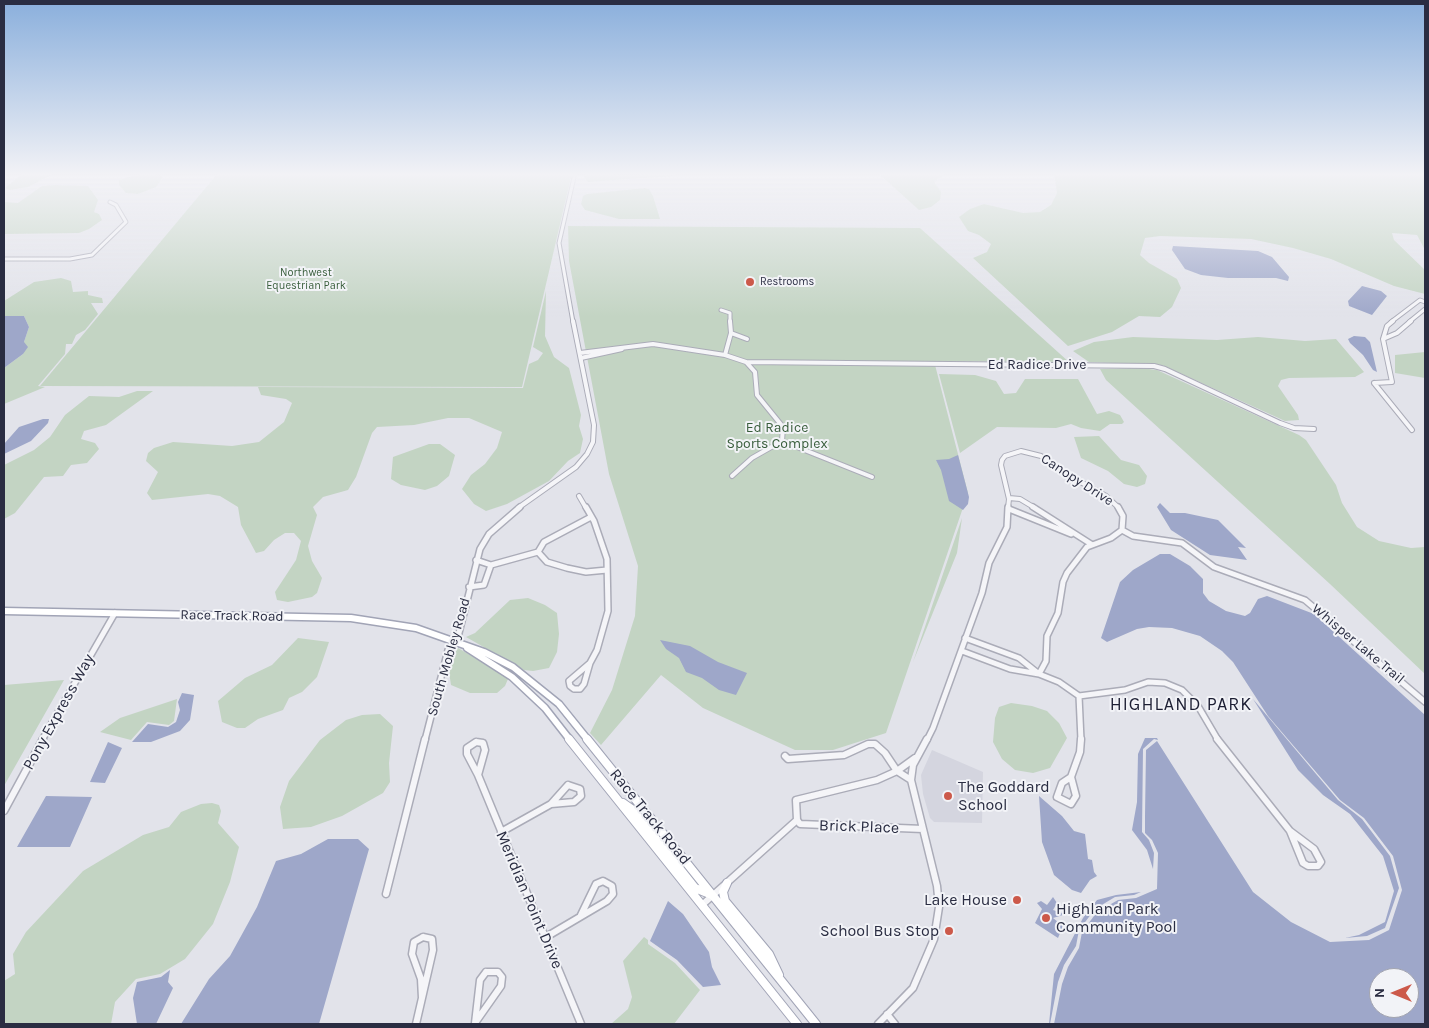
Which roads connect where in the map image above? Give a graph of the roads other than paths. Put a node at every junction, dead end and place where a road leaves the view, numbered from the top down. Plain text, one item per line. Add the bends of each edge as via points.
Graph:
1 (125, 221) edge
2 (564, 221) edge
3 (4, 259) edge
4 (1425, 302) edge
5 (1425, 309) edge
6 (721, 310) dead end
7 (731, 333) junction
8 (747, 339) dead end
9 (1382, 339) junction
10 (728, 345) junction
11 (623, 348) junction
12 (706, 351) junction
13 (580, 352) junction
14 (725, 354) junction
15 (581, 358) junction
16 (746, 362) junction
17 (1314, 429) dead end
18 (1412, 430) dead end
19 (782, 441) junction
20 (732, 476) dead end
21 (872, 477) dead end
22 (579, 496) dead end
23 (1009, 498) junction
24 (1009, 509) junction
25 (591, 516) junction
26 (1122, 530) junction
27 (1077, 536) junction
28 (1091, 544) junction
29 (538, 552) junction
30 (476, 560) junction
31 (491, 565) junction
32 (607, 570) junction
33 (469, 587) junction
34 (4, 611) edge
35 (115, 613) junction
36 (966, 638) junction
37 (457, 641) junction
38 (962, 651) junction
39 (590, 663) junction
40 (1039, 674) junction
41 (1079, 696) junction
42 (1425, 702) edge
43 (592, 745) junction
44 (582, 754) junction
45 (785, 756) dead end
46 (916, 757) junction
47 (897, 771) junction
48 (478, 775) junction
49 (1071, 777) junction
50 (911, 780) junction
51 (620, 801) junction
52 (551, 804) junction
53 (4, 810) edge
54 (796, 820) junction
55 (923, 829) junction
56 (1290, 831) junction
57 (501, 832) junction
58 (726, 883) junction
59 (386, 894) dead end
60 (712, 895) junction
61 (702, 905) junction
62 (580, 915) junction
63 (546, 937) junction
64 (782, 981) junction
65 (422, 998) junction
66 (887, 1014) junction
67 (416, 1024) edge
68 (475, 1024) edge
69 (581, 1024) edge
70 (797, 1024) edge
71 (816, 1024) edge
72 (878, 1024) edge
73 (895, 1024) edge

1 - 3 street via 92,255
2 - 13 street, South Mobley Road via 559,243 561,263
4 - 9 street via 1420,300 1387,326
5 - 9 street via 1398,333
6 - 7 street via 730,313
7 - 8 street
7 - 10 street
9 - 18 street via 1392,382 1374,383
10 - 12 street via 716,351
10 - 14 street
11 - 12 street, Ed Radice Drive via 653,344
11 - 13 street, Ed Radice Drive
11 - 15 street
12 - 14 street, Ed Radice Drive
13 - 15 street, South Mobley Road
14 - 16 street, Ed Radice Drive
15 - 30 street, South Mobley Road via 594,424 593,442 587,454 564,478 497,525 488,534
16 - 17 street, Ed Radice Drive via 1154,366 1280,423
16 - 19 street via 755,372 758,395 783,427
19 - 20 street via 752,458
19 - 21 street
22 - 25 street
23 - 24 street, Canopy Drive
23 - 26 street, Canopy Drive via 1002,460 1015,452 1029,452 1041,456 1112,501 1123,516
23 - 27 street via 1020,499
24 - 27 street
24 - 36 street, Canopy Drive via 1007,527 989,563
25 - 29 street via 544,542
25 - 32 street via 607,558
26 - 28 street via 1111,538
26 - 42 street, Whisper Lake Trail via 1133,536 1182,543 1214,567 1305,600
27 - 28 street
28 - 40 street via 1080,554 1063,582 1058,613 1047,636 1046,661
29 - 31 street
29 - 32 street via 547,562 567,568 586,572
30 - 31 street
30 - 33 street, South Mobley Road
31 - 33 street via 484,585
32 - 39 street via 608,611
33 - 37 street, South Mobley Road
34 - 35 main road, Race Track Road
35 - 37 main road, Race Track Road via 351,618 402,625
35 - 53 street, Pony Express Way
36 - 38 street, Canopy Drive
36 - 40 street via 1019,658
37 - 43 main road, Race Track Road via 513,667 544,690
37 - 44 main road, Race Track Road via 512,677 545,708
37 - 59 street, South Mobley Road via 448,650
38 - 40 street via 1010,670
38 - 46 street, Canopy Drive via 928,742
39 - 39 street via 569,681 574,689 580,689 584,684
40 - 41 street via 1060,682
41 - 49 street via 1080,752
41 - 56 street via 1125,690 1148,682 1165,683 1182,690 1198,706 1214,735
43 - 44 main road
43 - 60 main road, Race Track Road
44 - 51 main road, Race Track Road
45 - 47 street via 788,760 844,755 875,744
46 - 47 street, Canopy Drive
46 - 50 street, Canopy Drive
47 - 50 street
47 - 54 street, Canopy Drive via 877,780 796,800
48 - 48 street, Meridian Point Drive via 466,752 469,745 476,742 483,743 485,750
48 - 57 street, Meridian Point Drive
49 - 49 street via 1062,782 1058,797 1071,804 1076,796
50 - 55 street
51 - 60 main road via 633,810 695,888
51 - 61 main road, Race Track Road
52 - 52 street via 568,785 580,790 581,796 574,802
52 - 57 street
54 - 55 street, Brick Place via 800,824
54 - 58 street
55 - 66 street via 938,886 939,907 934,939 912,988
56 - 56 street via 1314,849 1321,862 1318,866 1303,863
57 - 63 street, Meridian Point Drive
58 - 60 street
58 - 64 main road via 725,901 769,954
60 - 61 street
60 - 64 main road, Race Track Road
61 - 70 main road, Race Track Road
62 - 62 street via 596,884 603,881 612,886 613,894 607,901
62 - 63 street
63 - 69 street, Meridian Point Drive
64 - 71 main road, Race Track Road
65 - 65 street via 434,944 429,937 414,942 412,954 422,979
65 - 67 street
66 - 72 street
66 - 73 street
68 - 68 street via 501,986 502,977 498,972 486,972 480,980

